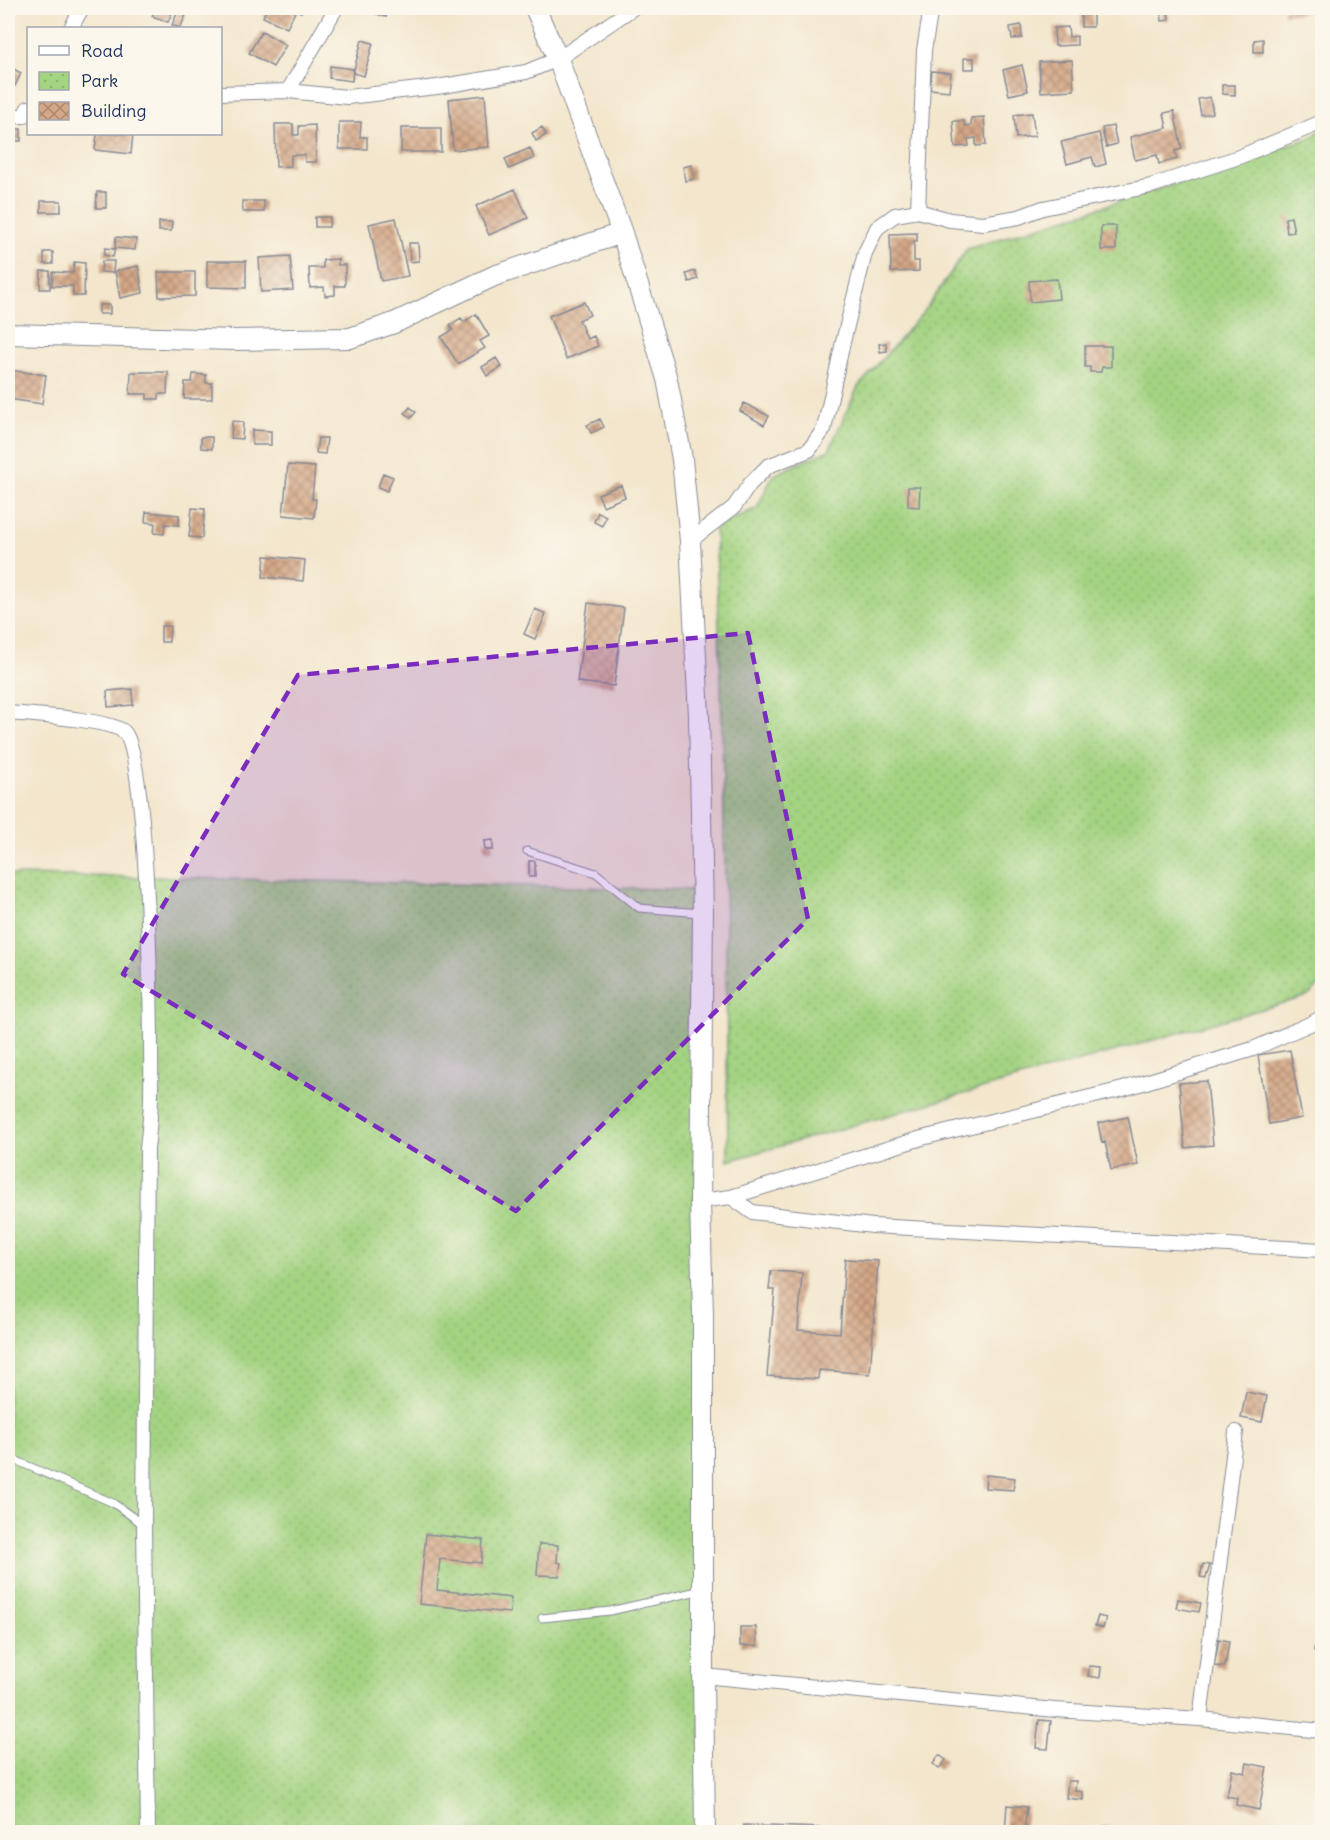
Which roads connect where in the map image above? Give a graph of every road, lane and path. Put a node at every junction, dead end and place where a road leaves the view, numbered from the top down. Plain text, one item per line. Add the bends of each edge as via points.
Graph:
1 (82, 8) edge
2 (336, 8) edge
3 (535, 8) edge
4 (633, 8) edge
5 (931, 8) edge
6 (72, 27) edge
7 (558, 59) junction
8 (288, 91) junction
9 (222, 93) edge
10 (27, 113) edge
11 (8, 116) edge
12 (1323, 122) edge
13 (918, 211) junction
14 (622, 233) junction
15 (8, 334) edge
16 (690, 541) junction
17 (8, 713) edge
18 (527, 851) dead end
19 (703, 913) junction
20 (1319, 1024) edge
21 (731, 1197) junction
22 (700, 1201) junction
23 (1323, 1250) edge
24 (1236, 1432) dead end
25 (8, 1457) edge
26 (144, 1525) junction
27 (704, 1590) junction
28 (542, 1618) dead end
29 (703, 1676) junction
30 (1200, 1719) junction
31 (1323, 1731) edge
32 (148, 1833) edge
33 (705, 1833) edge

1 - 6 street
2 - 8 street
3 - 7 main road
4 - 7 street
5 - 13 street via 924,50
7 - 8 street via 525,72 426,89 347,97
7 - 14 main road
8 - 9 street
10 - 11 street
12 - 13 street via 1239,157 1151,186 1043,208 1019,217 983,223 950,220
13 - 16 street via 895,215 877,228 865,253 824,429 817,440 809,450 768,466 734,507
14 - 15 main road via 494,276 394,323 350,338 236,340
14 - 16 main road via 667,379 682,459
16 - 19 main road
17 - 26 street via 120,728 127,734 137,766 147,879 151,1094 147,1149
18 - 19 lane via 596,873 639,908
19 - 22 main road
20 - 21 street via 1123,1089 922,1138
21 - 22 street
21 - 23 street via 752,1212 873,1226
22 - 27 main road
24 - 30 street
25 - 26 lane via 113,1503
26 - 32 street
27 - 28 lane via 610,1611
27 - 29 main road
29 - 30 street via 1055,1710
29 - 33 main road
30 - 31 street

